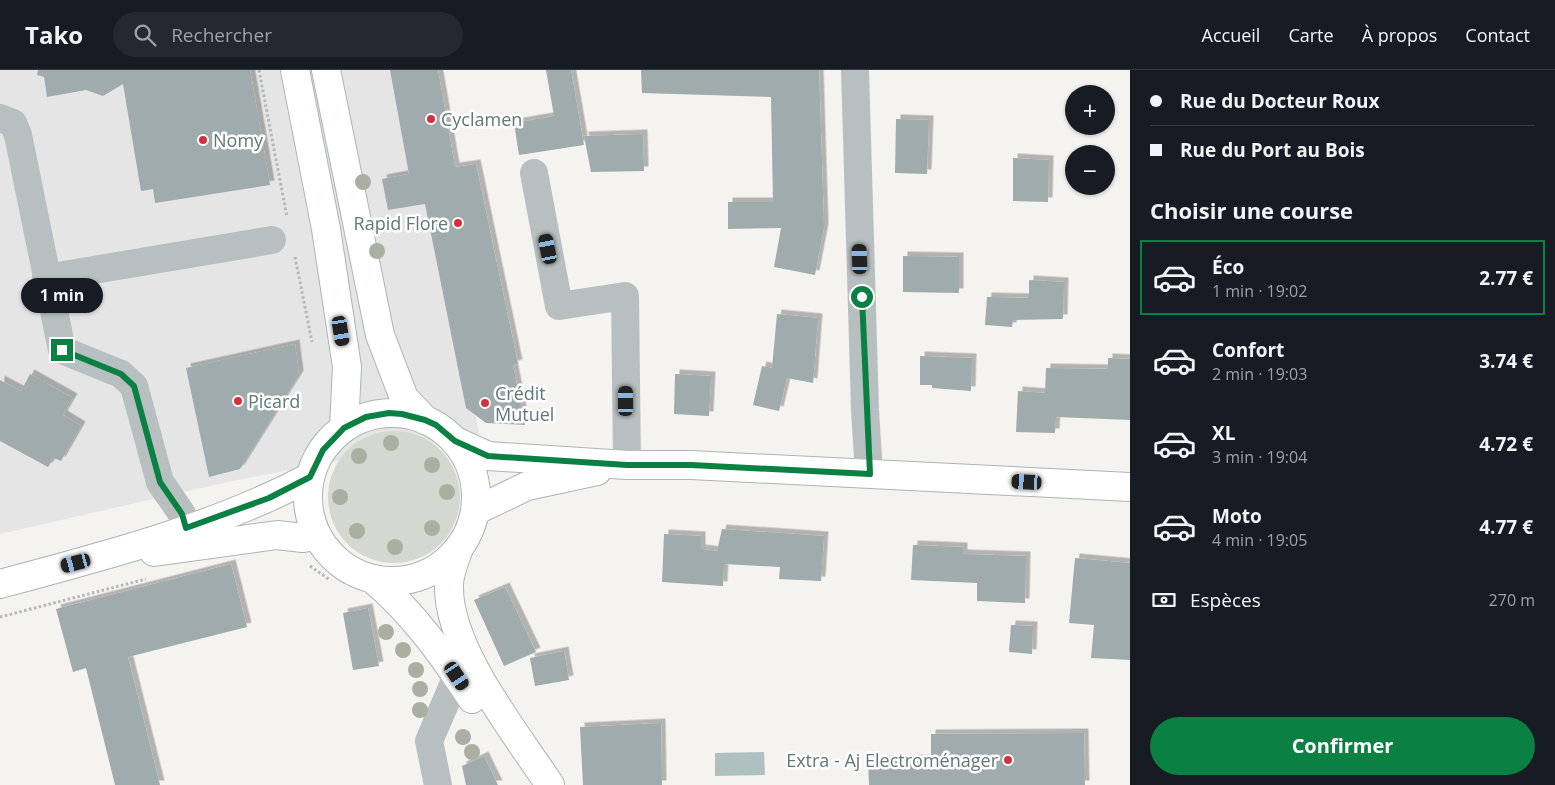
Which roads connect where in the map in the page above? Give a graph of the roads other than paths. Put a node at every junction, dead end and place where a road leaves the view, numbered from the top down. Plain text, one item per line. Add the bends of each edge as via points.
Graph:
1 (296, 70) edge
2 (326, 70) edge
3 (855, 70) edge
4 (0, 118) edge
5 (534, 173) dead end
6 (272, 240) dead end
7 (46, 278) junction
8 (425, 420) junction
9 (344, 428) junction
10 (455, 441) junction
11 (627, 465) junction
12 (870, 474) junction
13 (310, 477) junction
14 (1130, 487) edge
15 (475, 511) junction
16 (186, 528) junction
17 (311, 536) junction
18 (459, 548) junction
19 (76, 563) junction
20 (362, 583) junction
21 (0, 584) edge
22 (457, 676) junction
23 (438, 785) edge
24 (537, 785) edge
25 (550, 785) edge

1 - 9 main road via 326,229 347,367
2 - 8 main road via 380,335 404,398
3 - 12 street via 865,410
4 - 7 street via 13,123 18,135
5 - 11 street via 559,306 625,296
6 - 7 street
7 - 16 street via 62,350 121,374 134,386 160,482 182,514
8 - 9 main road via 402,414 383,414 366,417
8 - 10 main road
9 - 13 main road via 323,450
10 - 11 main road via 488,456
10 - 15 main road via 464,453 475,481
11 - 12 main road
11 - 15 main road via 527,486
12 - 14 main road
13 - 16 main road via 269,498
13 - 17 main road
15 - 18 main road
16 - 19 main road
17 - 19 main road via 277,535
17 - 20 main road
18 - 20 main road via 436,569 423,575
18 - 25 main road via 448,586 452,612 471,666
19 - 21 main road
20 - 22 main road via 397,599 420,624
22 - 23 street via 429,741
22 - 24 main road via 509,753

